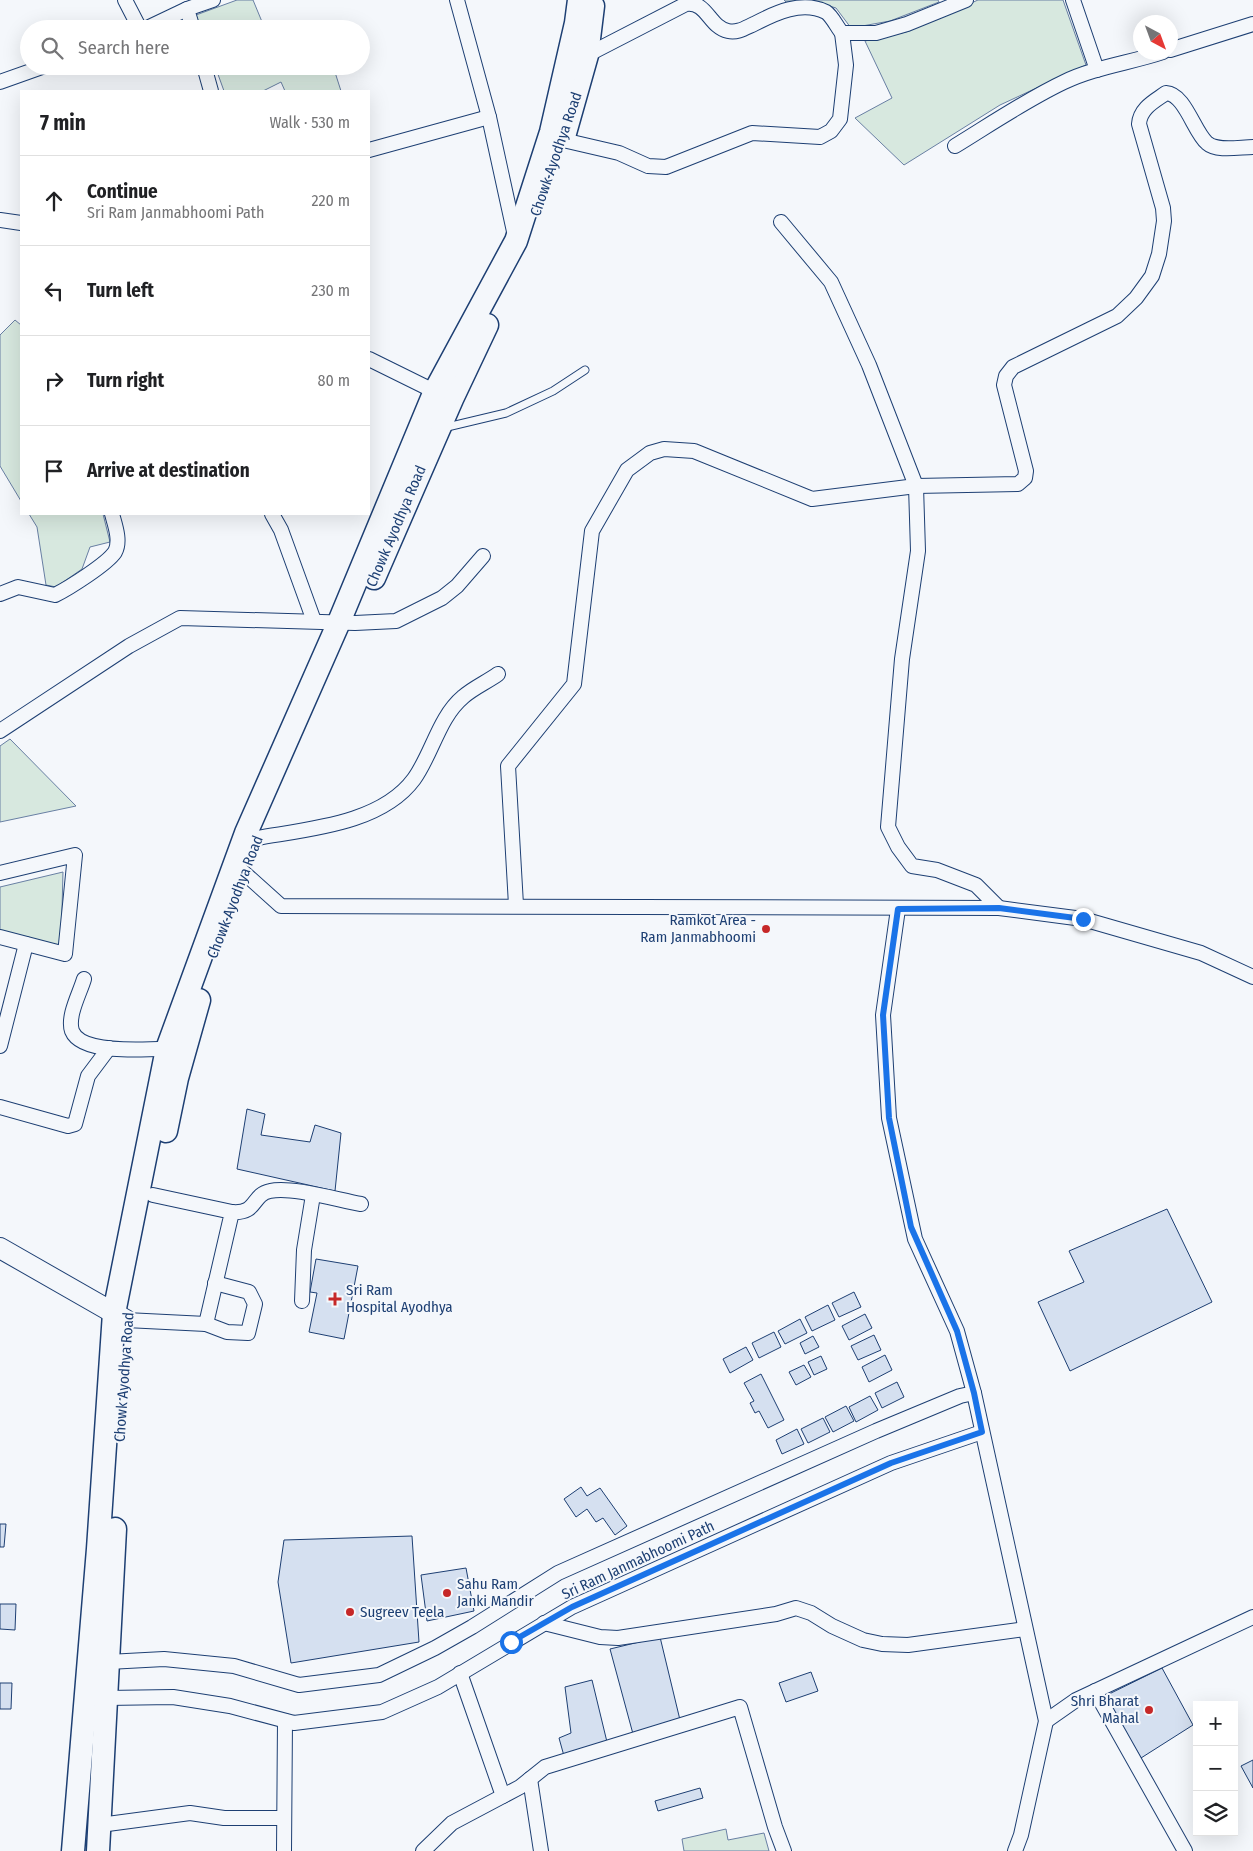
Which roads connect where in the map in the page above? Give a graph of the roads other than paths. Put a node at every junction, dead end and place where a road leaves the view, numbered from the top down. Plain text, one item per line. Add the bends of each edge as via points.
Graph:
1 (125, 0) edge
2 (212, 0) edge
3 (457, 0) edge
4 (579, 0) edge
5 (594, 0) edge
6 (966, 0) edge
7 (1073, 0) edge
8 (187, 9) junction
9 (135, 20) edge
10 (164, 20) edge
11 (190, 20) edge
12 (1253, 24) edge
13 (842, 33) junction
14 (1178, 47) edge
15 (587, 55) junction
16 (1134, 60) edge
17 (1097, 70) junction
18 (20, 75) edge
19 (207, 75) edge
20 (0, 82) edge
21 (211, 90) edge
22 (489, 117) junction
23 (563, 140) junction
24 (955, 146) dead end
25 (1253, 147) edge
26 (370, 150) edge
27 (0, 220) edge
28 (781, 222) dead end
29 (20, 223) edge
30 (518, 249) junction
31 (370, 359) edge
32 (585, 370) dead end
33 (443, 395) junction
34 (438, 430) junction
35 (916, 486) junction
36 (112, 515) edge
37 (272, 515) edge
38 (483, 556) dead end
39 (0, 594) edge
40 (314, 621) junction
41 (347, 623) junction
42 (498, 674) dead end
43 (0, 731) edge
44 (257, 838) junction
45 (242, 871) junction
46 (0, 873) edge
47 (516, 905) junction
48 (999, 908) junction
49 (898, 909) junction
50 (0, 937) edge
51 (26, 944) junction
52 (1253, 977) edge
53 (84, 979) dead end
54 (0, 1046) edge
55 (109, 1048) junction
56 (176, 1048) junction
57 (0, 1107) edge
58 (153, 1194) junction
59 (313, 1195) junction
60 (361, 1204) dead end
61 (232, 1212) junction
62 (0, 1248) edge
63 (215, 1283) junction
64 (302, 1301) dead end
65 (120, 1316) junction
66 (206, 1324) junction
67 (974, 1393) junction
68 (982, 1432) junction
69 (1253, 1617) edge
70 (544, 1623) junction
71 (1025, 1629) junction
72 (108, 1662) junction
73 (460, 1673) junction
74 (1095, 1691) junction
75 (106, 1698) junction
76 (285, 1721) junction
77 (1046, 1721) junction
78 (530, 1779) junction
79 (503, 1796) junction
80 (284, 1818) junction
81 (100, 1825) junction
82 (73, 1851) edge
83 (98, 1851) edge
84 (284, 1851) edge
85 (423, 1851) edge
86 (541, 1851) edge
87 (784, 1851) edge
88 (1015, 1851) edge
89 (1185, 1851) edge

1 - 9 street
2 - 8 street
3 - 22 street
4 - 30 main road via 551,132
5 - 15 main road, Chowk Ayodhya Road
6 - 13 street via 876,33
7 - 17 street
8 - 10 street
8 - 11 street
12 - 14 street
13 - 15 street via 827,13 807,6 791,7 739,31 728,31 719,27 695,3 686,4
13 - 23 street via 846,65 840,119 831,131 820,136 752,132 666,167 648,166 619,153
15 - 23 main road, Chowk Ayodhya Road
16 - 17 street
17 - 24 street via 1064,82 1024,103
18 - 20 street
19 - 21 street
22 - 26 street
22 - 30 street
23 - 30 main road, Chowk Ayodhya Road
25 - 35 street via 1222,148 1207,143 1179,99 1170,93 1146,108 1139,124 1164,221 1152,276 1117,316 1013,367 1006,376 1004,385 1026,471 1025,478 1018,484
27 - 29 street
28 - 35 street via 831,282 869,365
30 - 33 main road, Chowk Ayodhya Road
31 - 33 street
32 - 34 lane via 553,391 506,413
33 - 34 main road, Chowk Ayodhya Road
33 - 41 main road
34 - 41 main road, Chowk Ayodhya Road
35 - 47 street via 812,499 707,456 678,449 650,453 627,470 592,531 574,684 508,766
35 - 48 street via 918,551 902,659 888,827 912,866 937,870 976,885
36 - 39 street via 118,542 115,552 79,581 55,595 18,586
37 - 40 street
38 - 41 street via 442,598 396,621
40 - 41 street
40 - 43 street via 180,618 129,646
41 - 44 main road, Chowk Ayodhya Road
41 - 56 main road via 246,833
42 - 44 street via 462,698 449,713 414,779 399,793 345,823
44 - 45 main road, Chowk Ayodhya Road
45 - 47 street via 281,906
45 - 56 main road, Chowk Ayodhya Road via 206,976
46 - 51 street via 75,855 65,954
47 - 49 street
48 - 49 street
48 - 52 street via 1083,919 1200,953
49 - 67 street via 883,1015 889,1118 914,1239 957,1331
50 - 51 street
51 - 54 street
53 - 55 street via 71,1018 72,1030 77,1038 90,1045
55 - 56 street
55 - 57 street via 88,1076 75,1124 68,1126
56 - 58 main road, Chowk Ayodhya Road
56 - 65 main road
58 - 61 street
58 - 65 main road, Chowk Ayodhya Road
59 - 60 street
59 - 61 street via 270,1191 249,1210
59 - 64 street via 304,1250
61 - 63 street
62 - 65 street
63 - 66 street
63 - 66 street via 249,1292 255,1304 248,1333 227,1332
65 - 66 street
65 - 72 main road, Chowk Ayodhya Road
65 - 82 main road
67 - 68 street
67 - 72 street, Sri Ram Janmabhoomi Path via 876,1431 558,1573 450,1640 379,1674 299,1685 234,1666 164,1659
68 - 70 street, Sri Ram Janmabhoomi Path via 891,1463 572,1607
68 - 71 street
69 - 74 street
70 - 71 street via 600,1637 618,1638 776,1614 796,1608 863,1640 882,1644 908,1645
70 - 73 street, Sri Ram Janmabhoomi Path
71 - 77 street
72 - 75 main road, Chowk Ayodhya Road
73 - 76 street, Sri Ram Janmabhoomi Path via 438,1687 382,1712 294,1723
73 - 79 street
74 - 77 street
74 - 89 street
75 - 76 street, Sri Ram Janmabhoomi Path via 173,1697 230,1706
75 - 81 main road, Chowk Ayodhya Road
76 - 80 street
77 - 88 street
78 - 79 street
78 - 86 street
78 - 87 street via 545,1767 740,1707
79 - 85 street via 452,1823
80 - 81 street via 224,1818 190,1813
80 - 84 street
81 - 83 main road, Chowk Ayodhya Road

